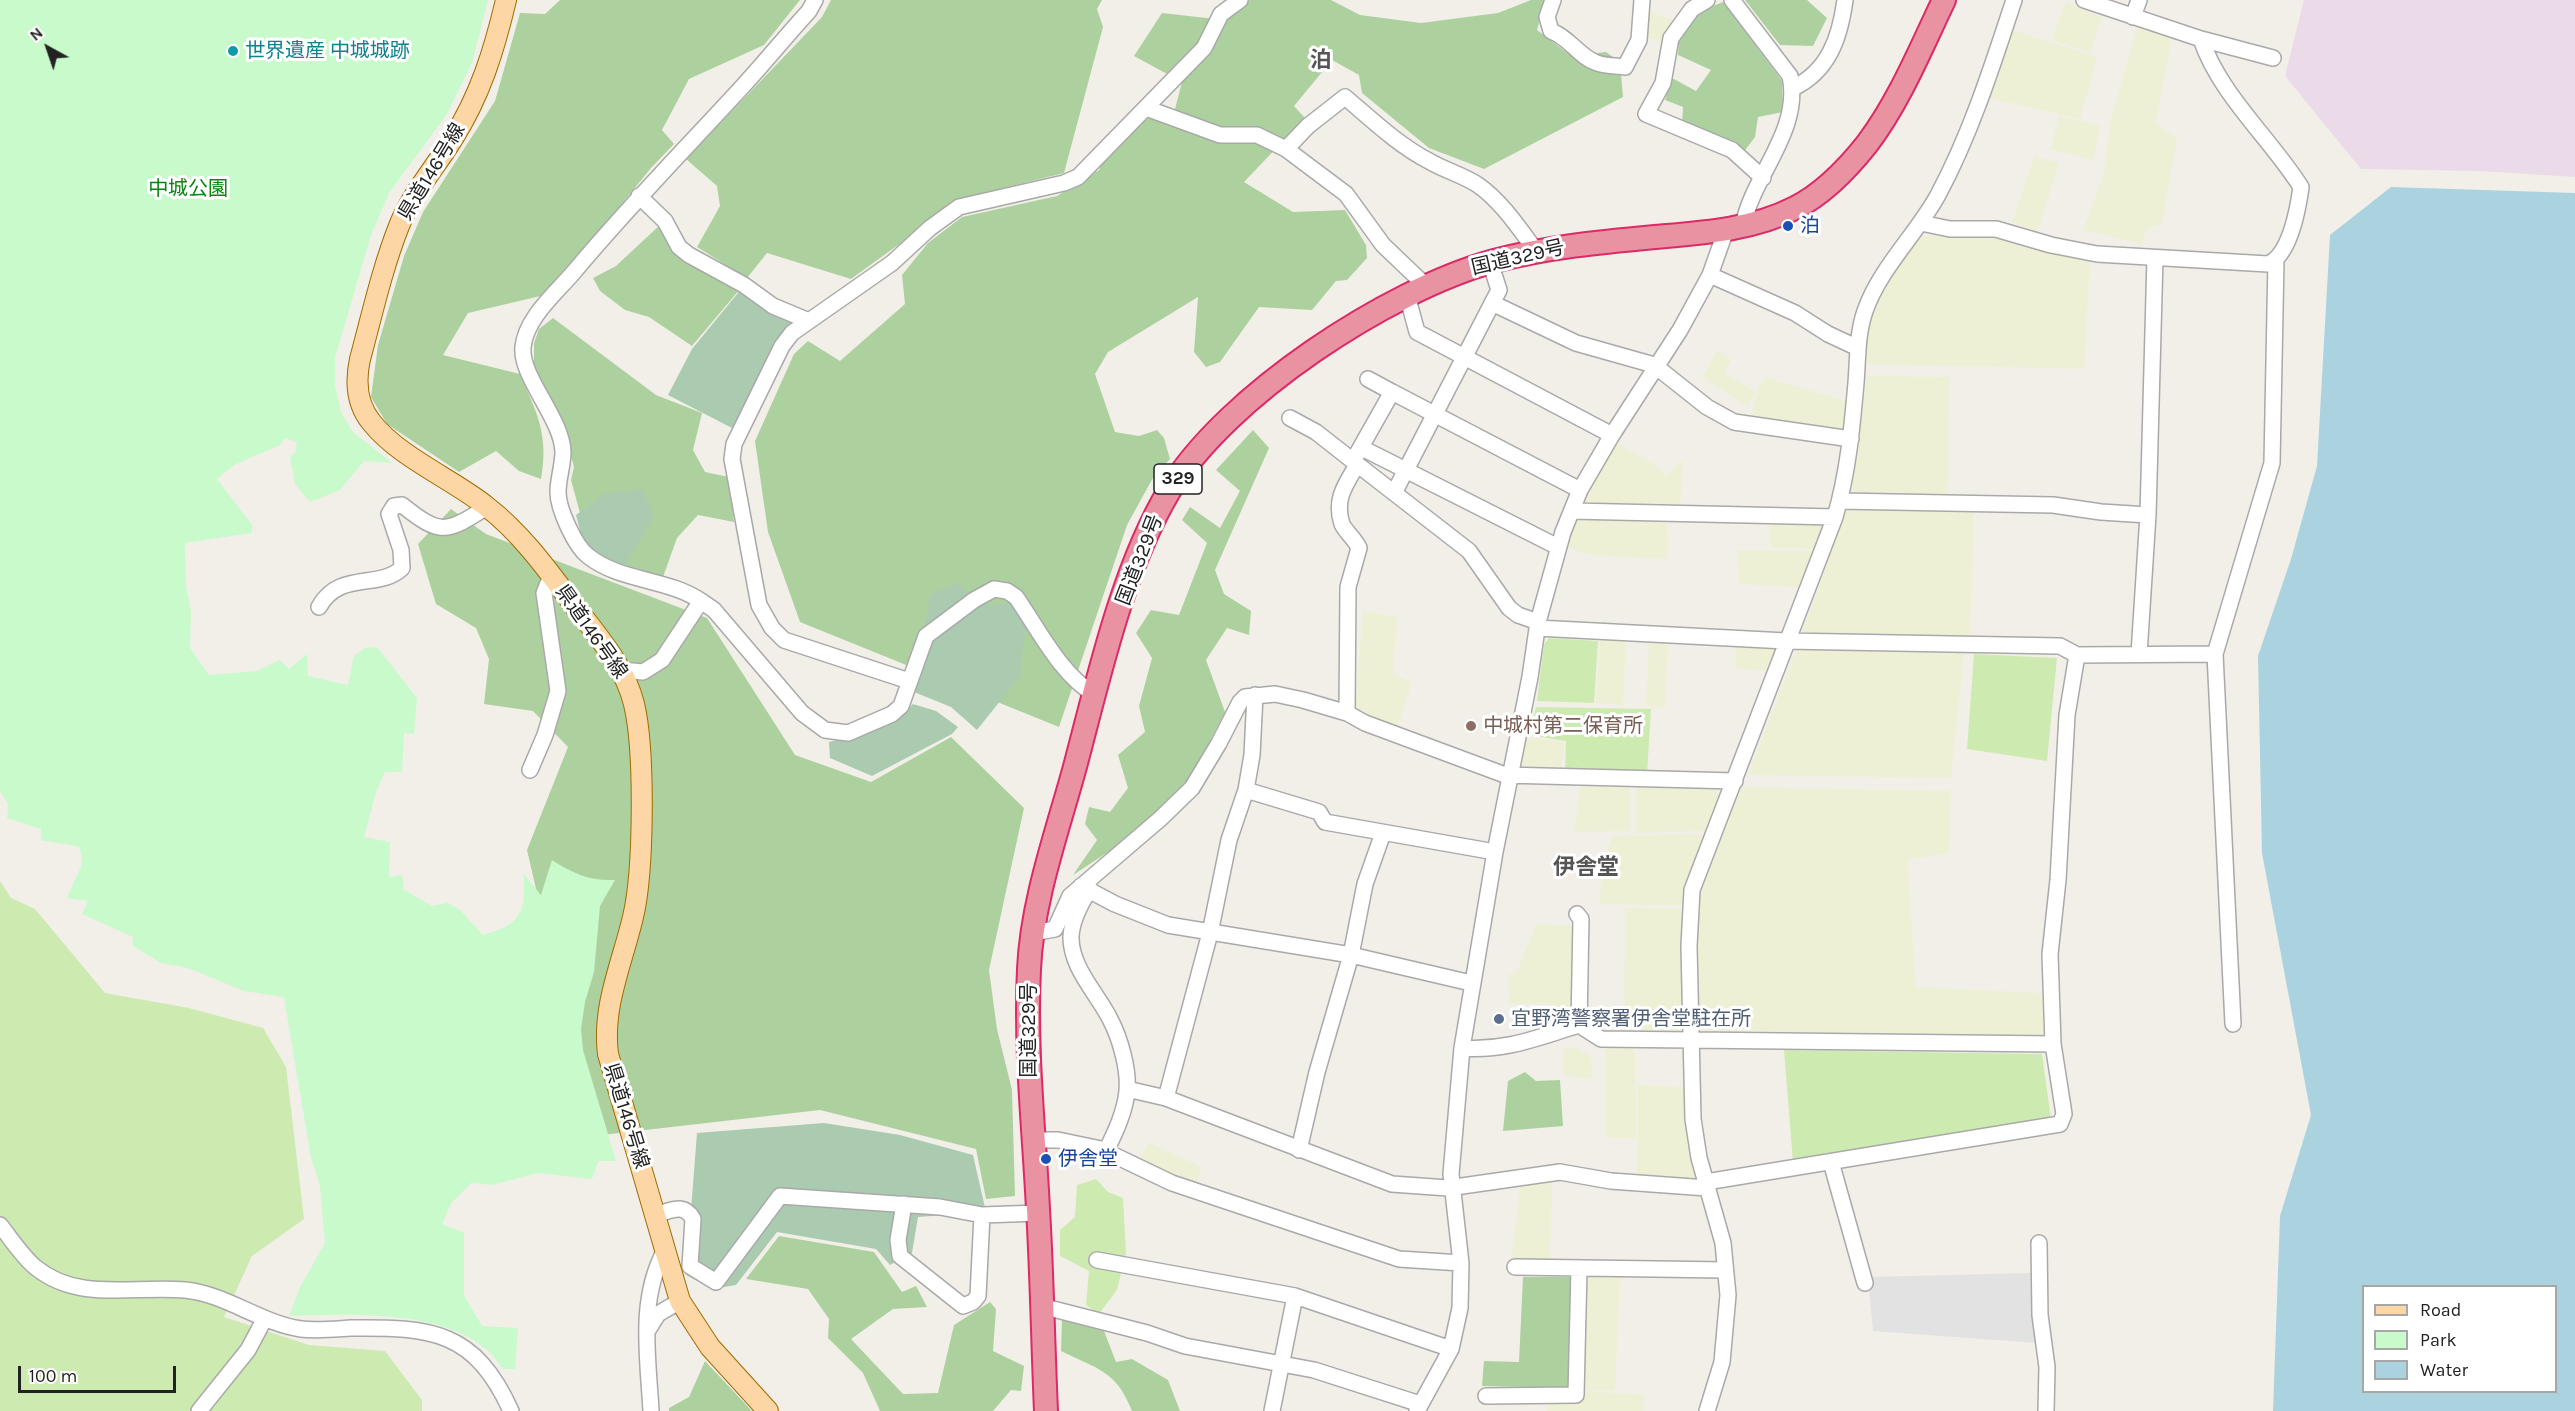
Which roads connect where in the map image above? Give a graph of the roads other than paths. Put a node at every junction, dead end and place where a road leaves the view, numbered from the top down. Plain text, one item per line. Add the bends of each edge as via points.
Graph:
1 (506, 0) edge
2 (815, 0) edge
3 (1240, 0) edge
4 (1553, 0) edge
5 (1642, 0) edge
6 (1707, 0) edge
7 (1732, 0) edge
8 (1845, 0) edge
9 (1944, 0) edge
10 (2014, 0) edge
11 (2084, 0) edge
12 (2139, 0) edge
13 (2133, 17) junction
14 (2201, 39) junction
15 (2266, 58) dead end
16 (1793, 88) junction
17 (1146, 108) junction
18 (1286, 149) junction
19 (1763, 178) junction
20 (639, 196) junction
21 (1921, 223) junction
22 (1735, 228) junction
23 (1536, 251) junction
24 (2155, 258) junction
25 (2276, 260) junction
26 (1490, 262) junction
27 (1710, 275) junction
28 (1416, 291) junction
29 (1492, 303) junction
30 (809, 321) junction
31 (1858, 348) junction
32 (1466, 358) junction
33 (1657, 368) junction
34 (1368, 379) dead end
35 (1392, 392) junction
36 (1436, 414) junction
37 (1290, 418) dead end
38 (1612, 435) junction
39 (1851, 439) junction
40 (1357, 458) junction
41 (1406, 470) junction
42 (1580, 490) junction
43 (1394, 493) junction
44 (1840, 501) junction
45 (487, 507) junction
46 (1572, 511) junction
47 (2148, 515) junction
48 (1835, 517) junction
49 (1558, 547) junction
50 (551, 576) junction
51 (701, 601) junction
52 (319, 607) dead end
53 (1537, 625) junction
54 (1786, 641) junction
55 (2139, 654) junction
56 (2215, 654) junction
57 (2077, 655) junction
58 (621, 670) junction
59 (909, 681) junction
60 (1095, 695) junction
61 (1255, 695) junction
62 (1347, 713) junction
63 (530, 770) dead end
64 (1509, 776) junction
65 (1735, 781) junction
66 (1246, 790) junction
67 (1383, 833) junction
68 (1494, 852) junction
69 (1085, 887) junction
70 (1578, 914) dead end
71 (1033, 933) junction
72 (1210, 933) junction
73 (1351, 955) junction
74 (1471, 983) junction
75 (2233, 1023) dead end
76 (1579, 1025) junction
77 (1692, 1039) junction
78 (2053, 1044) junction
79 (1462, 1048) junction
80 (1127, 1089) junction
81 (1166, 1098) junction
82 (1033, 1140) junction
83 (1299, 1150) junction
84 (1106, 1152) junction
85 (1831, 1162) junction
86 (1707, 1185) junction
87 (1453, 1186) junction
88 (904, 1204) junction
89 (1039, 1213) junction
90 (655, 1215) junction
91 (982, 1215) junction
92 (0, 1225) edge
93 (2039, 1243) dead end
94 (665, 1250) junction
95 (1097, 1260) dead end
96 (1461, 1263) junction
97 (1515, 1267) dead end
98 (1579, 1269) junction
99 (1725, 1270) junction
100 (1865, 1283) dead end
101 (1295, 1296) junction
102 (680, 1300) junction
103 (1041, 1308) junction
104 (264, 1320) junction
105 (647, 1333) junction
106 (1451, 1349) junction
107 (1280, 1362) junction
108 (1486, 1396) dead end
109 (1418, 1408) edge
110 (199, 1411) edge
111 (511, 1411) edge
112 (651, 1411) edge
113 (768, 1411) edge
114 (1046, 1411) edge
115 (1272, 1411) edge
116 (1707, 1411) edge
117 (2046, 1411) edge

1 - 45 main road, 県道146号線 via 491,62 478,95 399,225 356,376 363,409 372,423 388,439
2 - 20 street via 744,85
3 - 17 street via 1221,14 1204,48
4 - 5 street via 1547,18 1551,31 1566,37 1596,63 1625,67 1639,40
6 - 19 street via 1692,9 1671,38 1663,83 1646,114 1732,150
7 - 16 street via 1790,76
8 - 16 street via 1840,32 1832,50 1810,80
9 - 22 highway, 国道329号 / 329 via 1905,80 1866,146 1813,197 1792,210
10 - 21 street via 1984,91 1942,186
11 - 13 street
12 - 13 street
13 - 14 street
14 - 15 street
14 - 25 street via 2238,103 2301,187 2284,246
16 - 19 street via 1776,154
17 - 18 street via 1205,132 1257,135
17 - 30 street via 1078,177 959,207 892,263
18 - 23 street via 1345,97 1431,163 1479,186
18 - 28 street via 1346,194
19 - 22 street
20 - 30 street via 665,221 679,247 689,255 773,306
20 - 51 street via 530,324 523,348 526,366 554,421 563,451 558,495 579,547 615,572 688,592
21 - 24 street via 1950,229 1996,229 2085,251
21 - 31 street via 1875,288 1865,311
22 - 23 highway, 国道329号 / 329
22 - 27 street
23 - 26 highway, 国道329号 / 329
24 - 25 street via 2268,264
24 - 47 street
25 - 56 street via 2272,463
26 - 28 highway, 国道329号 / 329
26 - 29 street via 1499,290
27 - 31 street via 1795,313
27 - 33 street
28 - 32 street via 1417,332
28 - 60 highway, 国道329号 / 329 via 1325,344 1288,371 1219,428 1194,455 1150,526 1127,586
29 - 32 street
29 - 33 street via 1576,343
30 - 59 street via 782,346 735,444 732,459 759,605 784,640
31 - 39 street
32 - 36 street
32 - 38 street
33 - 38 street
33 - 39 street via 1720,416 1734,422
34 - 35 street
35 - 36 street
35 - 40 street
36 - 41 street
36 - 42 street
37 - 40 street
38 - 42 street
39 - 44 street
40 - 41 street
40 - 43 street
40 - 62 street via 1338,496 1342,526 1353,535 1359,548 1348,587
41 - 43 street
41 - 49 street
42 - 46 street
43 - 53 street via 1469,550 1509,608
44 - 47 street via 2053,505
44 - 48 street
45 - 50 main road, 県道146号線 via 511,528
45 - 52 street via 456,526 444,528 423,522 402,505 394,506 389,514 402,568 394,576 334,589
46 - 48 street
46 - 49 street
47 - 55 street
48 - 54 street
49 - 53 street
50 - 58 main road, 県道146号線
50 - 63 street via 544,593 558,691
51 - 58 street via 662,660 643,672
51 - 59 street via 714,610 802,713 825,730 848,733 892,714 901,706
53 - 54 street
53 - 64 street
54 - 57 street via 2060,646
54 - 65 street
55 - 56 street
55 - 57 street
56 - 75 street
57 - 78 street via 2067,715 2058,880 2049,954
58 - 90 main road, 県道146号線 via 635,707 640,853 634,914 610,1000 605,1035
59 - 60 street via 926,636 994,589 1016,597 1068,671
60 - 71 highway, 国道329号 / 329
61 - 62 street via 1284,696
61 - 66 street
61 - 69 street via 1240,702 1192,788
62 - 64 street
64 - 65 street
64 - 68 street
65 - 77 street via 1692,890
66 - 67 street via 1319,812 1325,822
66 - 72 street via 1229,840
67 - 68 street
67 - 73 street via 1365,884
68 - 74 street
69 - 71 street via 1070,896 1055,929
69 - 72 street via 1168,925
69 - 80 street via 1071,936 1074,952 1080,970 1111,1020
70 - 76 street
71 - 82 highway, 国道329号 / 329 via 1028,1026
72 - 73 street
72 - 81 street
73 - 74 street
73 - 83 street
74 - 79 street
76 - 77 street via 1601,1039
76 - 79 street via 1490,1050
77 - 78 street
77 - 86 street via 1693,1119
78 - 85 street via 2064,1114 2060,1124
79 - 87 street via 1450,1174
80 - 81 street
80 - 84 street via 1122,1115
81 - 83 street
82 - 84 street via 1058,1140
82 - 89 highway, 国道329号 / 329
83 - 87 street via 1392,1184 1420,1188
84 - 96 street via 1172,1182 1368,1250 1399,1259
85 - 86 street
85 - 100 street
86 - 87 street via 1611,1181 1560,1172
86 - 99 street via 1723,1243
87 - 96 street
88 - 90 street via 780,1197 716,1282 690,1266 693,1219 689,1212 676,1208
88 - 91 street
88 - 91 street via 898,1240 900,1257 963,1306 978,1296
89 - 91 street
89 - 103 highway, 国道329号 / 329
90 - 94 main road, 県道146号線
92 - 104 street via 34,1267 57,1281 100,1292 204,1293
93 - 117 street
94 - 102 main road, 県道146号線
94 - 105 street via 647,1298
95 - 101 street
96 - 106 street via 1460,1308
97 - 98 street
98 - 99 street
98 - 108 street via 1576,1395
99 - 116 street via 1728,1295 1722,1362
101 - 106 street
101 - 107 street
102 - 105 street via 658,1314
102 - 113 main road, 県道146号線 via 710,1347
103 - 107 street via 1185,1346
103 - 114 highway, 国道329号 / 329
104 - 110 street via 248,1350
104 - 111 street via 303,1329 393,1328 436,1333 459,1343 480,1361
105 - 112 street
106 - 109 street
107 - 109 street via 1314,1370
107 - 115 street

